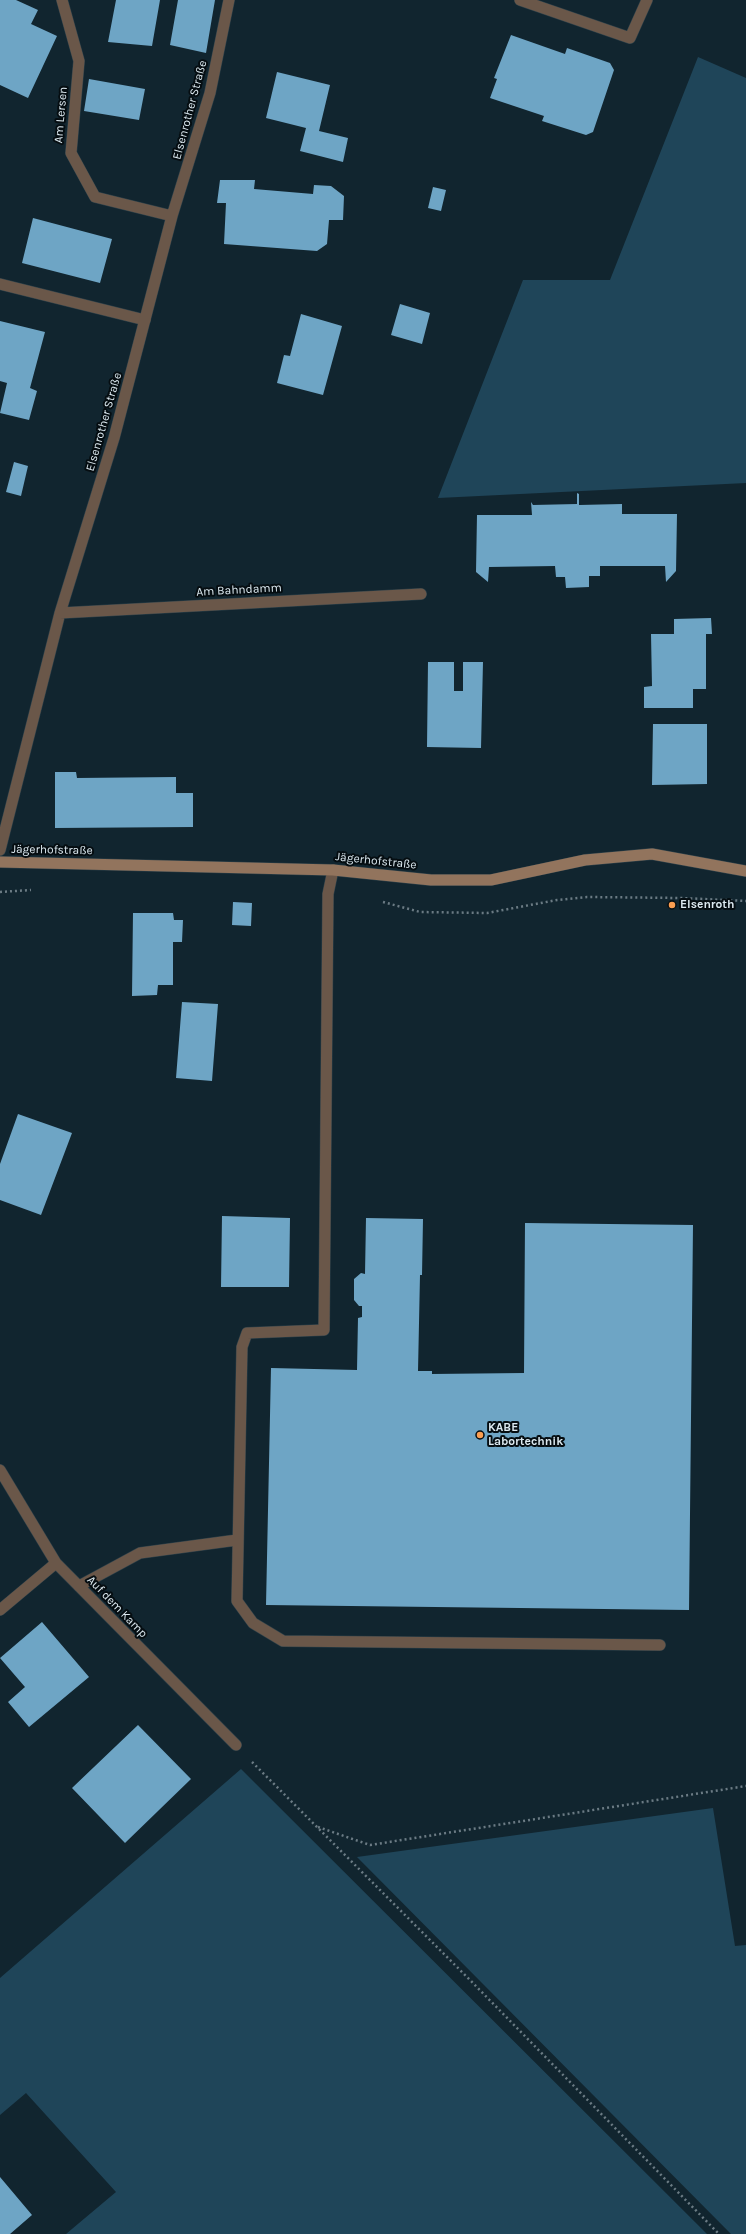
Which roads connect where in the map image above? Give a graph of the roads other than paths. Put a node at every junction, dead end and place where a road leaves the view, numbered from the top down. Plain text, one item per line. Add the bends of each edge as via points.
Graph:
1 (62, 0) edge
2 (229, 0) edge
3 (520, 0) edge
4 (647, 0) edge
5 (172, 216) junction
6 (0, 284) edge
7 (145, 320) junction
8 (421, 594) dead end
9 (60, 613) junction
10 (0, 850) edge
11 (0, 862) edge
12 (333, 870) junction
13 (746, 871) edge
14 (0, 1470) edge
15 (237, 1540) junction
16 (56, 1563) junction
17 (79, 1586) junction
18 (0, 1610) edge
19 (660, 1645) dead end
20 (236, 1745) road end

1 - 5 street, Am Lersen via 79,60 71,152 95,197
2 - 5 street, Elsenrother Straße via 210,93
3 - 4 street via 630,38
5 - 7 street, Elsenrother Straße
6 - 7 street
7 - 9 street, Elsenrother Straße via 114,438
8 - 9 street, Am Bahndamm
9 - 10 street, Elsenrother Straße
11 - 12 main road, Jägerhofstraße
12 - 13 main road, Jägerhofstraße via 431,880 491,880 586,860 652,854
12 - 15 street via 328,894 324,1330 247,1333 242,1347
14 - 16 street, Auf dem Kamp
15 - 17 street via 140,1553
15 - 19 street via 237,1601 253,1623 283,1641
16 - 17 street, Auf dem Kamp
16 - 18 street
17 - 20 street, Auf dem Kamp

